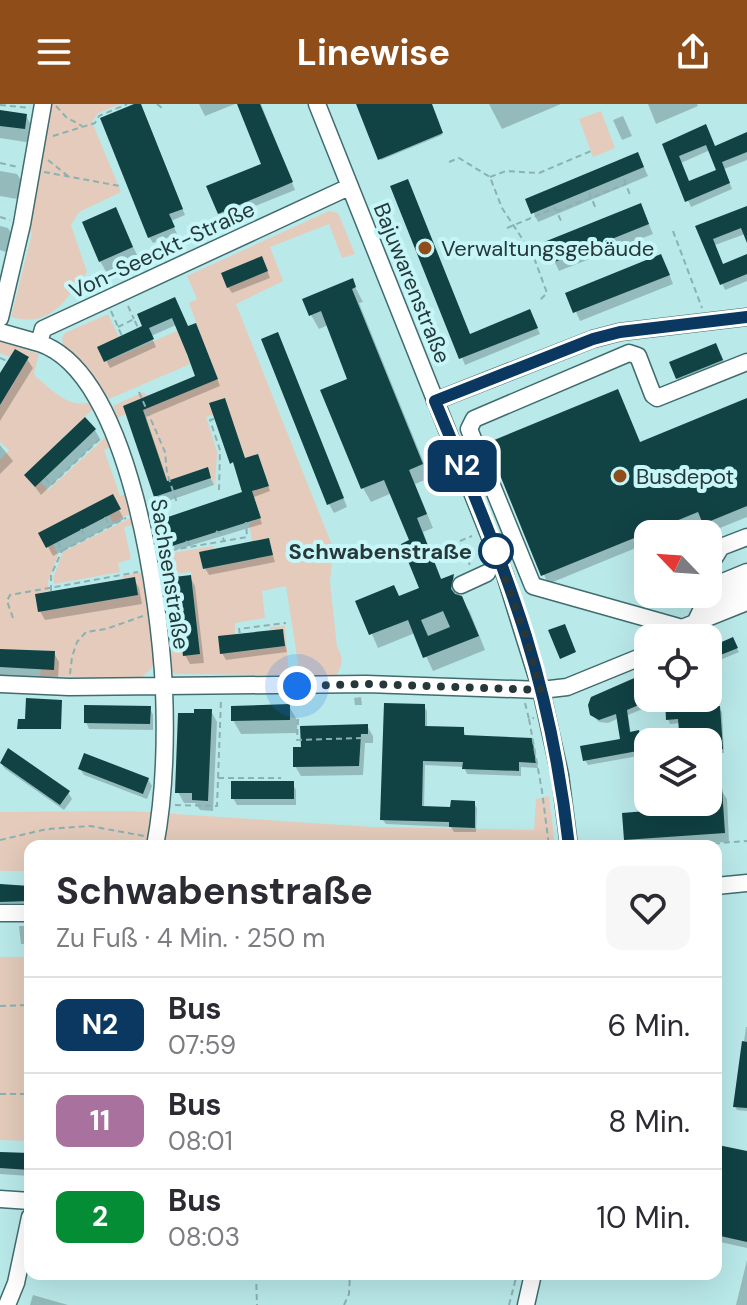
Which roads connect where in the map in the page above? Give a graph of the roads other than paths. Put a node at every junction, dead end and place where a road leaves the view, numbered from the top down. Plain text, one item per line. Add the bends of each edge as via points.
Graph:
1 (317, 104) edge
2 (47, 106) edge
3 (349, 187) junction
4 (747, 317) edge
5 (0, 318) edge
6 (0, 332) edge
7 (39, 343) junction
8 (747, 362) edge
9 (435, 401) junction
10 (747, 537) edge
11 (722, 547) edge
12 (487, 573) dead end
13 (747, 580) edge
14 (461, 585) dead end
15 (747, 594) edge
16 (747, 602) edge
17 (747, 613) edge
18 (670, 624) edge
19 (691, 624) edge
20 (695, 624) edge
21 (699, 624) edge
22 (706, 624) edge
23 (634, 658) edge
24 (0, 684) edge
25 (164, 687) junction
26 (541, 690) junction
27 (156, 840) edge
28 (568, 840) edge
29 (747, 883) edge
30 (722, 885) edge
31 (0, 913) edge
32 (24, 913) edge
33 (0, 1199) edge
34 (24, 1201) edge
35 (24, 1245) edge
36 (532, 1280) edge
37 (7, 1305) edge
38 (526, 1305) edge

1 - 3 street, Bajuwarenstraße
2 - 5 street
3 - 7 street, Von-Seeckt-Straße via 43,329
3 - 9 street, Bajuwarenstraße
4 - 9 street via 593,339
6 - 7 street
7 - 25 street, Sachsenstraße via 74,365 112,427 139,513
8 - 18 street via 657,398 638,356 629,353 469,425 533,586
9 - 26 street, Bajuwarenstraße via 505,575
10 - 11 street
12 - 14 street
13 - 19 street via 713,586
15 - 20 street
16 - 21 street
17 - 22 street
23 - 26 street via 567,687
24 - 25 street
25 - 26 street via 366,684
25 - 27 street, Sachsenstraße
26 - 28 street, Bajuwarenstraße
29 - 30 street
31 - 32 street
33 - 34 street
35 - 37 street
36 - 38 street

